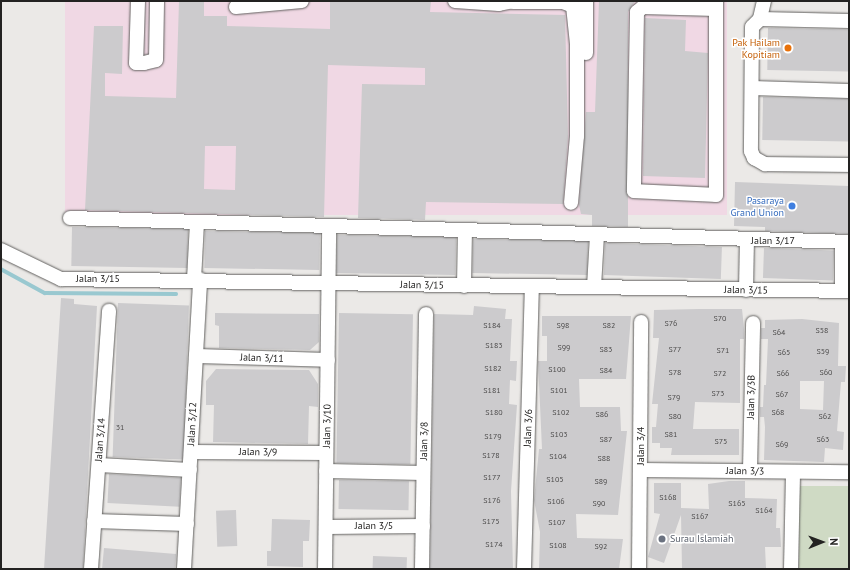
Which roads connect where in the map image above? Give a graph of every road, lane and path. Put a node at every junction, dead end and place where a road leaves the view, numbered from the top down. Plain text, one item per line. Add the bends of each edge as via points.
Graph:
1 (138, 1) edge
2 (157, 1) edge
3 (302, 1) edge
4 (455, 1) edge
5 (513, 1) edge
6 (586, 1) edge
7 (764, 1) edge
8 (716, 5) edge
9 (236, 7) dead end
10 (760, 19) junction
11 (849, 21) edge
12 (752, 88) junction
13 (849, 91) edge
14 (585, 107) dead end
15 (849, 164) edge
16 (571, 203) dead end
17 (70, 218) dead end
18 (197, 222) junction
19 (329, 226) junction
20 (465, 231) junction
21 (597, 235) junction
22 (747, 240) junction
23 (846, 242) edge
24 (1, 250) edge
25 (197, 280) junction
26 (329, 283) junction
27 (464, 286) junction
28 (532, 287) junction
29 (594, 287) junction
30 (746, 290) junction
31 (846, 291) edge
32 (109, 311) dead end
33 (426, 314) dead end
34 (641, 322) dead end
35 (753, 324) dead end
36 (196, 356) junction
37 (328, 360) junction
38 (191, 452) junction
39 (326, 453) junction
40 (99, 465) junction
41 (190, 470) junction
42 (641, 470) junction
43 (326, 471) junction
44 (750, 471) junction
45 (793, 472) junction
46 (849, 472) edge
47 (423, 473) junction
48 (94, 521) junction
49 (187, 524) junction
50 (423, 526) junction
51 (326, 527) junction
52 (91, 569) edge
53 (184, 569) edge
54 (325, 569) edge
55 (422, 569) edge
56 (524, 569) edge
57 (639, 569) edge
58 (791, 569) edge

1 - 2 street via 136,62 144,63 156,60
3 - 9 street
4 - 5 street
5 - 16 street via 563,2 573,6 577,45 577,136
6 - 14 street
7 - 10 street
8 - 8 street via 643,7 637,12 634,191 716,195
10 - 11 street
10 - 12 street via 752,27
12 - 13 street
12 - 15 street via 754,158 765,164
17 - 18 street
18 - 19 street
18 - 25 street, Jalan 3/12
19 - 20 street
19 - 26 street, Jalan 3/10
20 - 21 street
20 - 27 street
21 - 22 street
21 - 29 street
22 - 23 street, Jalan 3/17
22 - 30 street, Jalan 3/17
23 - 31 street
24 - 25 street, Jalan 3/15 via 61,279
25 - 26 street, Jalan 3/15
25 - 36 street, Jalan 3/12
26 - 27 street, Jalan 3/15
26 - 37 street, Jalan 3/10
27 - 28 street, Jalan 3/15
28 - 29 street, Jalan 3/15
28 - 56 street, Jalan 3/6
29 - 30 street, Jalan 3/15
30 - 31 street, Jalan 3/15
32 - 40 street, Jalan 3/14
33 - 47 street, Jalan 3/8
34 - 42 street, Jalan 3/4
35 - 44 street, Jalan 3/3B
36 - 37 street, Jalan 3/11
36 - 38 street, Jalan 3/12
37 - 39 street, Jalan 3/10
38 - 39 street, Jalan 3/9
38 - 41 street, Jalan 3/12
39 - 43 street, Jalan 3/10
40 - 41 street
40 - 48 street, Jalan 3/14
41 - 49 street, Jalan 3/12
42 - 44 street, Jalan 3/3
42 - 57 street, Jalan 3/4
43 - 47 street
43 - 51 street, Jalan 3/10
44 - 45 street, Jalan 3/3
45 - 46 street, Jalan 3/3
45 - 58 street
47 - 50 street, Jalan 3/8
48 - 49 street
48 - 52 street, Jalan 3/14
49 - 53 street, Jalan 3/12
50 - 51 street, Jalan 3/5
50 - 55 street, Jalan 3/8
51 - 54 street, Jalan 3/10

